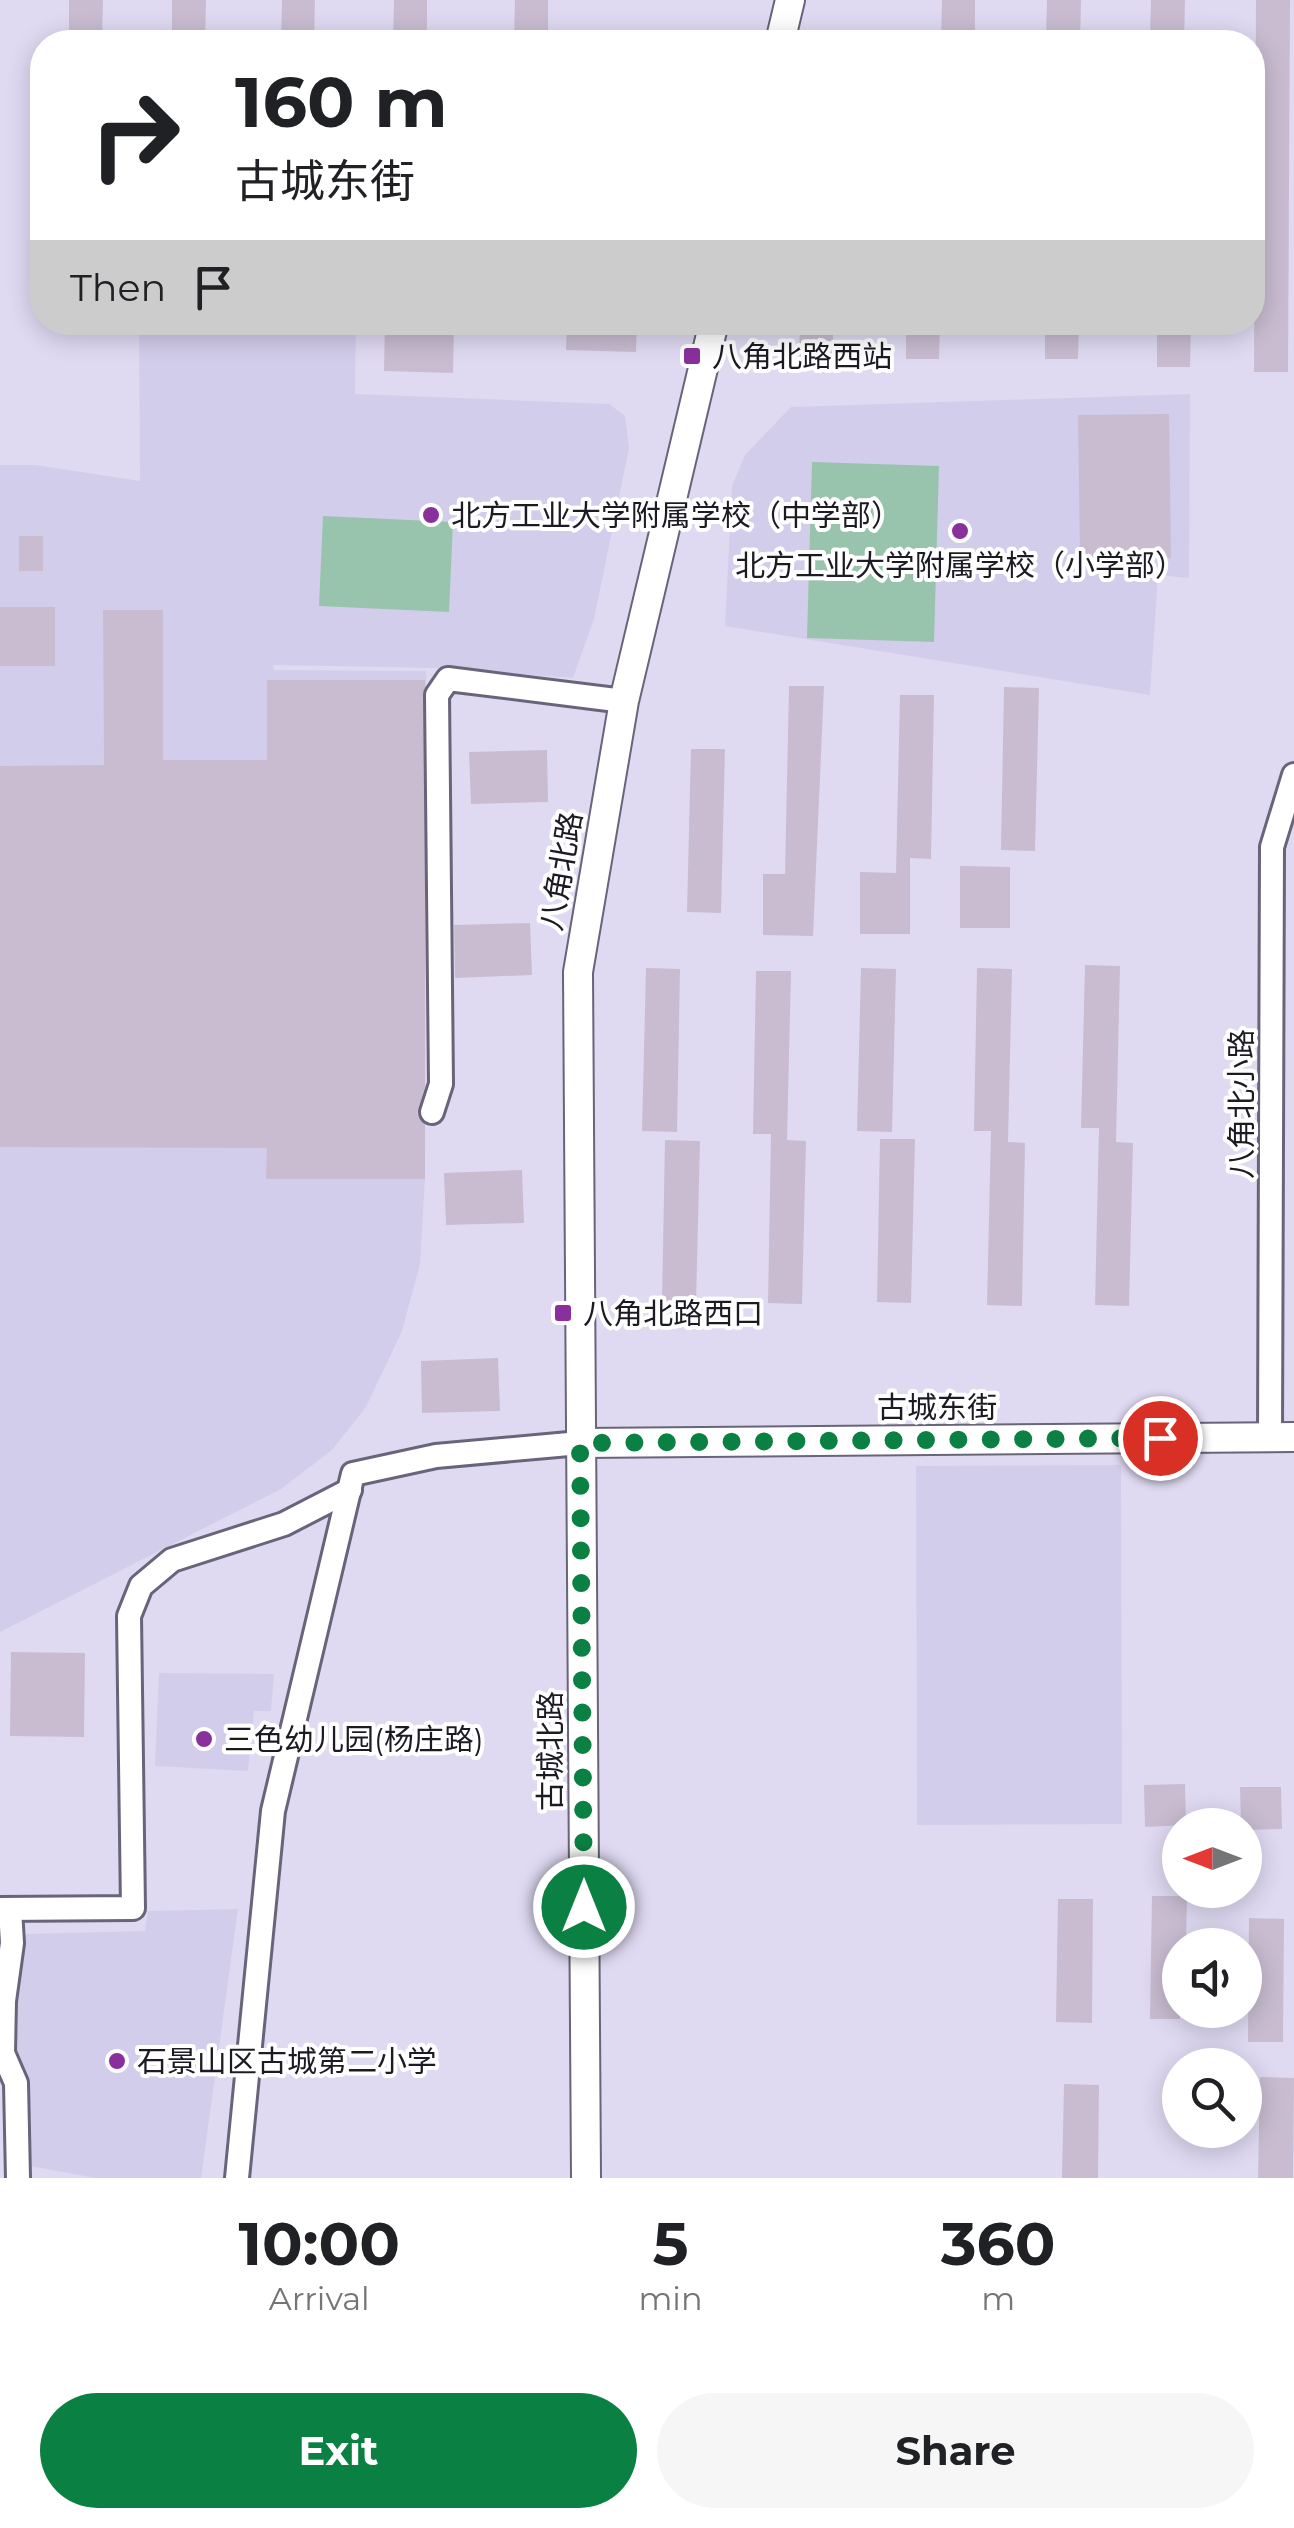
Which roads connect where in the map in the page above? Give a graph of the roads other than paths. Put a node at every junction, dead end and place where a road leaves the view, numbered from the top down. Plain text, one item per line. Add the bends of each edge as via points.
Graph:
1 (790, 0) edge
2 (783, 30) edge
3 (711, 335) edge
4 (624, 700) junction
5 (1294, 775) edge
6 (432, 1112) dead end
7 (1282, 1437) edge
8 (580, 1443) junction
9 (350, 1490) junction
10 (5, 1909) edge
11 (18, 2178) edge
12 (237, 2178) edge
13 (586, 2178) edge

1 - 2 street
3 - 4 street, 八角北路
4 - 6 street via 448,679 437,695 441,1084
4 - 8 street, 八角北路 via 577,991
5 - 7 street, 八角北小路 via 1272,846
7 - 8 street, 古城东街
8 - 9 street via 436,1456 353,1474
8 - 13 street, 古城北路
9 - 10 street via 284,1524 172,1560 141,1586 129,1616 133,1908
9 - 12 street via 273,1811
10 - 11 street via 12,1942 2,2053 16,2083

